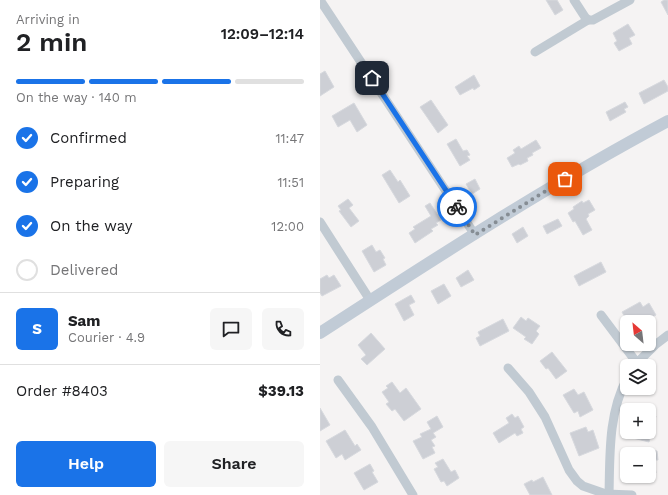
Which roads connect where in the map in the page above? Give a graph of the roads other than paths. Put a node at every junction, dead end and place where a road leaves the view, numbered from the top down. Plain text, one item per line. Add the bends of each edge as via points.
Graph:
1 (320, 0) edge
2 (574, 0) edge
3 (630, 0) edge
4 (588, 20) junction
5 (535, 52) dead end
6 (668, 122) edge
7 (320, 222) edge
8 (475, 235) junction
9 (370, 300) junction
10 (601, 315) dead end
11 (320, 333) edge
12 (668, 335) edge
13 (632, 359) edge
14 (640, 359) edge
15 (508, 368) dead end
16 (338, 380) dead end
17 (620, 394) edge
18 (413, 495) edge
19 (609, 495) edge
20 (632, 495) edge

1 - 8 street
2 - 4 street
3 - 4 street via 593,20
4 - 5 street
6 - 8 main road via 578,171
7 - 9 street
8 - 9 main road
9 - 11 main road
10 - 13 street
12 - 14 street
15 - 19 street via 529,392 545,417 573,477 583,486
16 - 18 street via 372,427
17 - 19 street via 613,421
19 - 20 street

